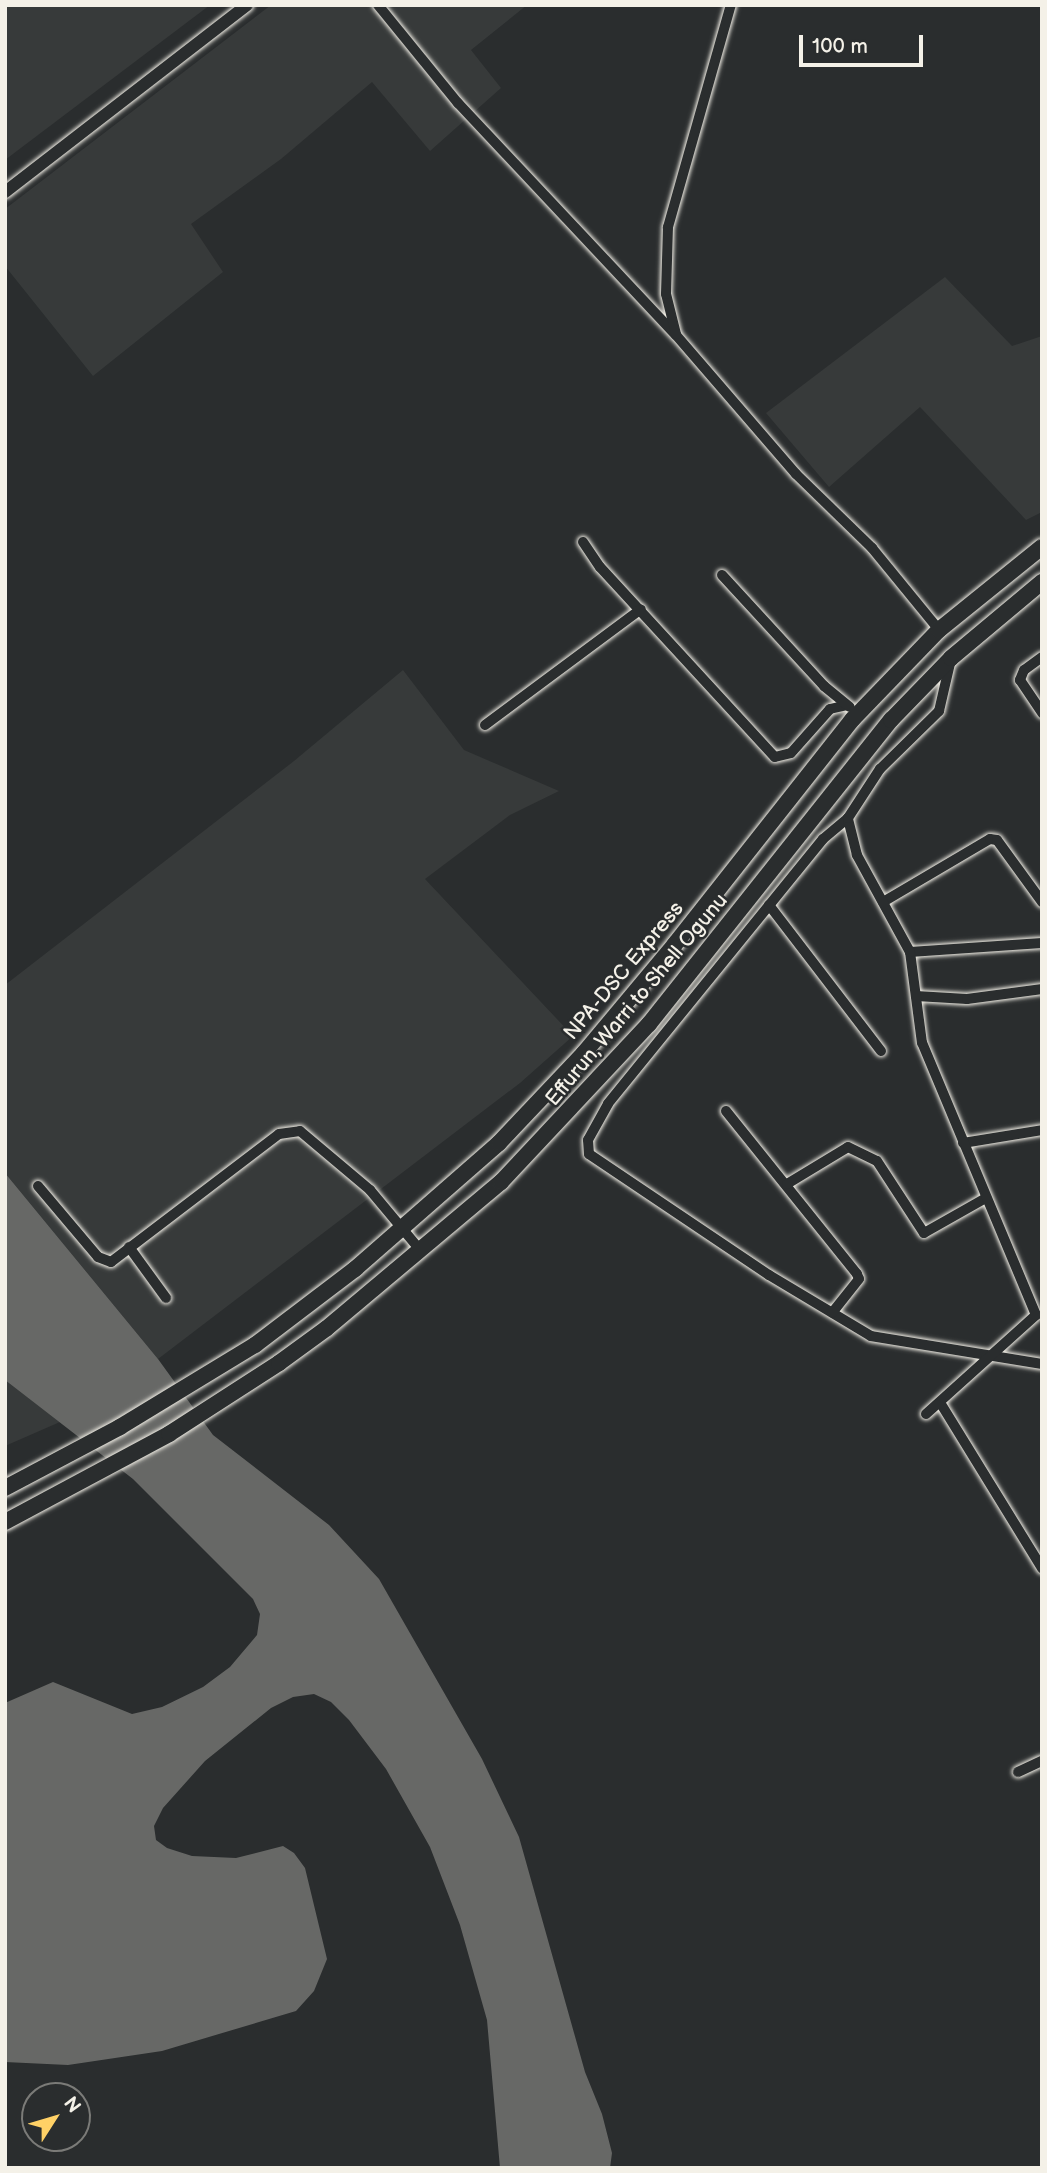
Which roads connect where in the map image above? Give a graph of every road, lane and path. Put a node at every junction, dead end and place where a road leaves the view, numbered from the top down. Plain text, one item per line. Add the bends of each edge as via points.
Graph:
1 (247, 5) edge
2 (378, 5) edge
3 (731, 5) edge
4 (5, 192) edge
5 (676, 335) junction
6 (583, 542) dead end
7 (1042, 547) edge
8 (722, 575) dead end
9 (1042, 582) edge
10 (641, 608) junction
11 (939, 630) junction
12 (1042, 657) edge
13 (951, 659) junction
14 (853, 709) junction
15 (1042, 713) edge
16 (485, 725) dead end
17 (848, 818) junction
18 (883, 902) junction
19 (1042, 902) edge
20 (769, 905) junction
21 (1042, 943) edge
22 (910, 952) junction
23 (1042, 989) edge
24 (916, 996) junction
25 (881, 1052) dead end
26 (726, 1111) dead end
27 (1042, 1130) edge
28 (963, 1143) junction
29 (787, 1184) junction
30 (38, 1186) dead end
31 (984, 1199) junction
32 (402, 1229) junction
33 (129, 1247) junction
34 (421, 1251) junction
35 (166, 1298) dead end
36 (832, 1313) junction
37 (990, 1357) junction
38 (1042, 1364) edge
39 (941, 1404) junction
40 (926, 1414) dead end
41 (5, 1488) edge
42 (5, 1522) edge
43 (1042, 1569) edge
44 (1042, 1761) edge
45 (1018, 1772) dead end

1 - 4 street
2 - 5 street via 458,103
3 - 5 street via 668,227 666,294
5 - 11 street via 796,474 872,548
6 - 10 street via 600,568
7 - 11 main road, NPA-DSC Express
8 - 14 street via 824,686
9 - 13 main road, Effurun, Warri to Shell Ogunu
10 - 14 street via 761,748 775,757 791,753 830,709
10 - 16 street
11 - 14 main road, NPA-DSC Express
12 - 15 street via 1024,670 1020,680
13 - 17 street via 939,711 880,769
13 - 34 main road, Effurun, Warri to Shell Ogunu via 891,720 708,953 599,1082 501,1182
14 - 32 main road, NPA-DSC Express via 584,1053 499,1143
17 - 18 street via 857,855
17 - 20 street via 823,839
18 - 19 street via 990,839 997,840
18 - 22 street
20 - 25 street
20 - 36 street via 608,1104 588,1140 589,1154
21 - 22 street
22 - 24 street
23 - 24 street via 967,999
24 - 28 street via 922,1043
26 - 29 street
27 - 28 street
28 - 31 street
29 - 31 street via 848,1147 877,1161 924,1233
29 - 36 street via 859,1279
30 - 33 street via 104,1261 111,1262
31 - 37 street via 1036,1315
32 - 33 street via 338,1160 300,1131 289,1129
32 - 34 street
32 - 41 main road, NPA-DSC Express via 299,1313 90,1443
33 - 35 street
34 - 42 main road, Effurun, Warri to Shell Ogunu via 327,1328 221,1401 116,1464
36 - 37 street via 871,1336
37 - 38 street
37 - 39 street
39 - 40 street
39 - 43 street
44 - 45 street

